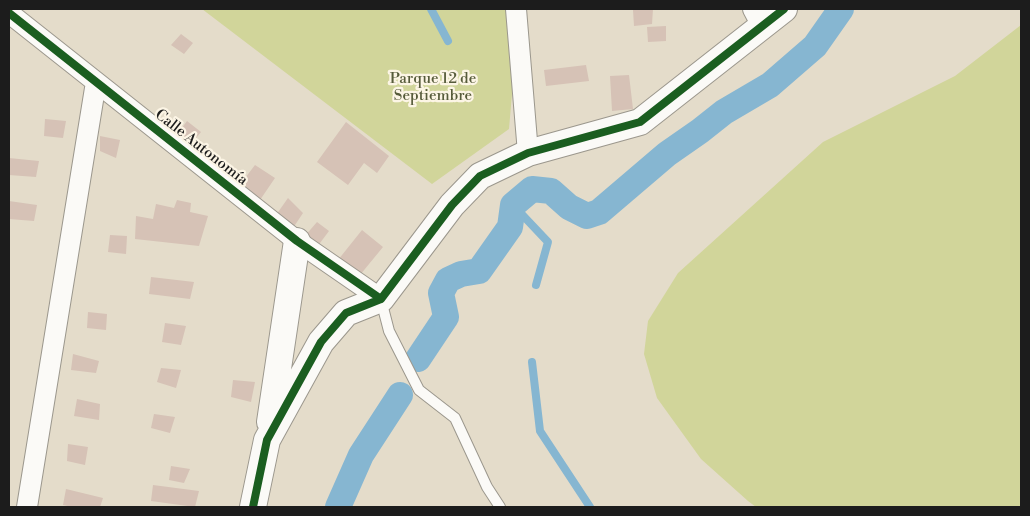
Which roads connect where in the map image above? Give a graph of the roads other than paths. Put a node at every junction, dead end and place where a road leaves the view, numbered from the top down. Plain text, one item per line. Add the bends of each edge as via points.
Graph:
1 (516, 9) edge
2 (784, 9) edge
3 (9, 13) edge
4 (758, 17) edge
5 (96, 82) junction
6 (528, 153) junction
7 (297, 241) junction
8 (381, 299) junction
9 (267, 440) junction
10 (27, 507) edge
11 (254, 507) edge
12 (500, 507) edge

1 - 6 street
2 - 4 street
3 - 5 street, Calle Autonomía
4 - 6 street via 640,122
5 - 7 street, Calle Autonomía
5 - 10 street
6 - 8 street via 480,176 452,206
7 - 8 street, Calle Autonomía
7 - 9 street
8 - 9 street via 346,313 321,342
8 - 12 lane via 389,332 419,390 455,418 487,487
9 - 11 street

